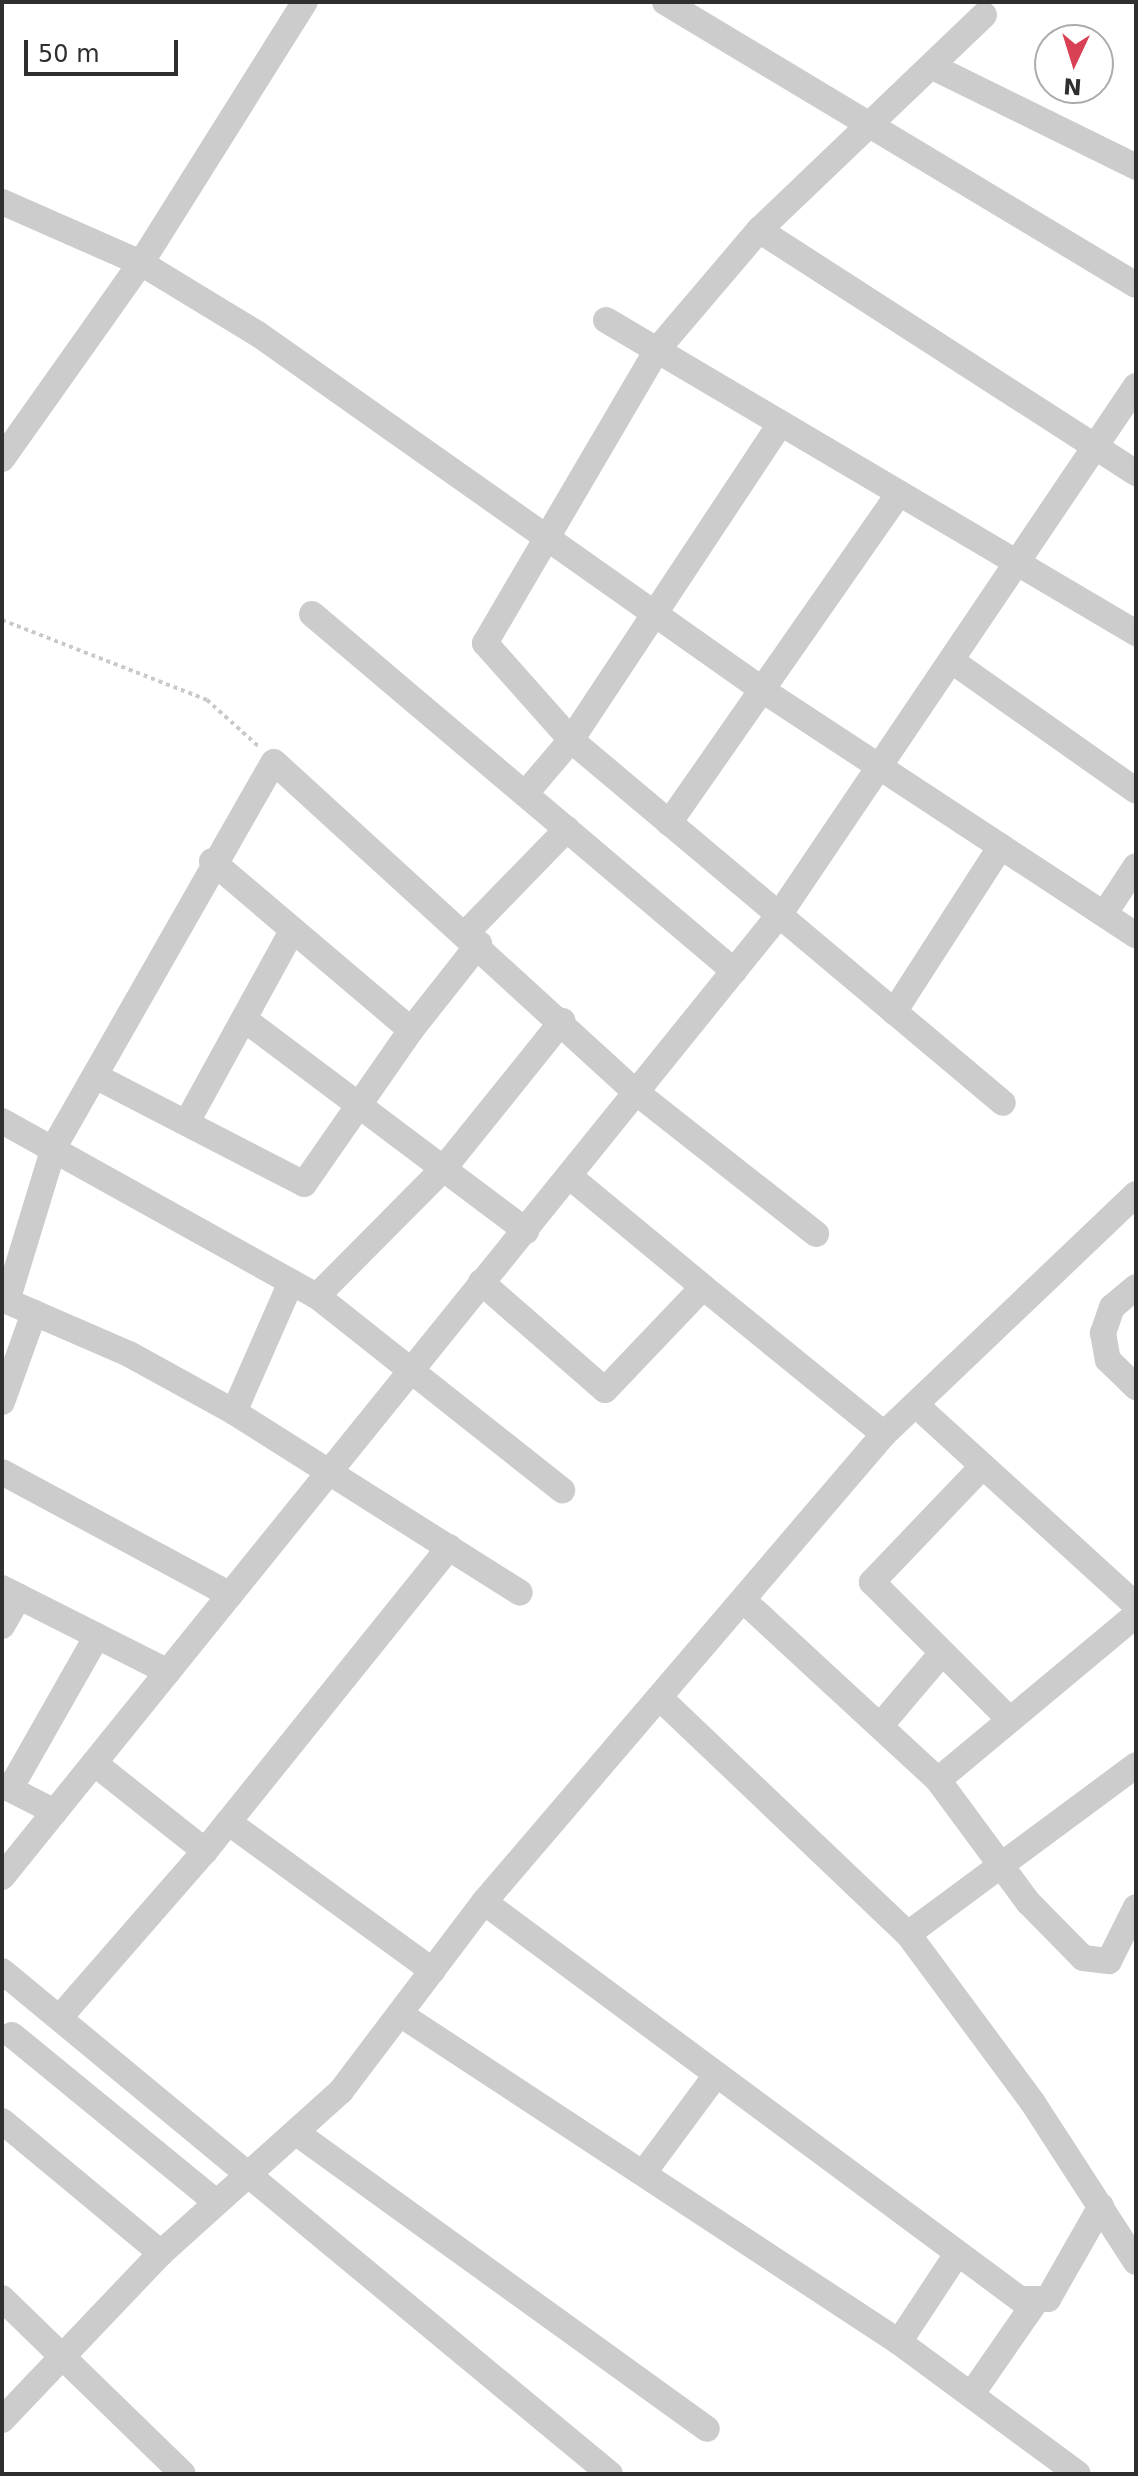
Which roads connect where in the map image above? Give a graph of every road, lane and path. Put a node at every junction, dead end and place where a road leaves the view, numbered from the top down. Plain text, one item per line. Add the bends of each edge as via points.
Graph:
1 (305, 2) edge
2 (671, 3) edge
3 (984, 15) dead end
4 (931, 66) junction
5 (866, 122) junction
6 (1136, 167) edge
7 (2, 202) edge
8 (759, 230) junction
9 (141, 263) junction
10 (1136, 285) edge
11 (606, 320) dead end
12 (657, 350) junction
13 (1136, 386) edge
14 (781, 423) junction
15 (1095, 446) junction
16 (2, 459) edge
17 (1136, 473) edge
18 (899, 493) junction
19 (543, 537) junction
20 (1018, 564) junction
21 (657, 613) junction
22 (312, 614) dead end
23 (2, 620) edge
24 (1136, 633) edge
25 (952, 661) junction
26 (764, 691) junction
27 (571, 740) junction
28 (274, 762) junction
29 (880, 764) junction
30 (1136, 791) edge
31 (525, 794) junction
32 (669, 823) junction
33 (567, 829) junction
34 (1001, 846) junction
35 (212, 861) junction
36 (1136, 866) edge
37 (1105, 913) junction
38 (779, 915) junction
39 (291, 933) junction
40 (1136, 935) edge
41 (472, 939) junction
42 (734, 971) junction
43 (894, 1012) junction
44 (244, 1019) junction
45 (562, 1021) junction
46 (411, 1030) junction
47 (95, 1076) junction
48 (637, 1093) junction
49 (361, 1103) junction
50 (1003, 1103) dead end
51 (2, 1121) edge
52 (187, 1122) junction
53 (54, 1147) junction
54 (444, 1168) junction
55 (569, 1176) junction
56 (1136, 1194) edge
57 (526, 1231) junction
58 (816, 1234) dead end
59 (291, 1282) junction
60 (481, 1282) junction
61 (703, 1287) junction
62 (1136, 1287) edge
63 (317, 1296) junction
64 (5, 1300) edge
65 (34, 1313) junction
66 (411, 1366) junction
67 (1136, 1387) edge
68 (2, 1402) edge
69 (916, 1405) junction
70 (234, 1412) junction
71 (884, 1434) junction
72 (981, 1468) junction
73 (331, 1471) junction
74 (2, 1472) edge
75 (562, 1490) dead end
76 (449, 1547) junction
77 (10, 1592) edge
78 (520, 1593) dead end
79 (230, 1595) junction
80 (743, 1600) junction
81 (1136, 1605) edge
82 (1136, 1615) edge
83 (2, 1626) edge
84 (97, 1636) junction
85 (941, 1654) junction
86 (168, 1672) junction
87 (662, 1700) junction
88 (1010, 1720) junction
89 (880, 1726) junction
90 (94, 1763) junction
91 (1136, 1765) edge
92 (938, 1780) junction
93 (6, 1787) edge
94 (55, 1812) junction
95 (228, 1822) junction
96 (205, 1851) junction
97 (1000, 1863) junction
98 (2, 1877) edge
99 (484, 1902) junction
100 (1136, 1907) edge
101 (908, 1934) junction
102 (2, 1971) edge
103 (433, 1971) junction
104 (38, 1999) junction
105 (400, 2014) junction
106 (61, 2016) junction
107 (7, 2041) edge
108 (713, 2079) junction
109 (2, 2121) edge
110 (298, 2134) junction
111 (645, 2171) junction
112 (250, 2179) junction
113 (216, 2202) junction
114 (1101, 2206) junction
115 (161, 2253) junction
116 (957, 2254) junction
117 (1136, 2262) edge
118 (2, 2298) edge
119 (1034, 2304) junction
120 (899, 2342) junction
121 (65, 2352) junction
122 (971, 2395) junction
123 (2, 2420) edge
124 (707, 2429) dead end
125 (183, 2474) edge
126 (610, 2474) edge
127 (1078, 2474) edge

1 - 9 street
2 - 5 street
3 - 4 street
4 - 5 street
4 - 6 street
5 - 8 street
5 - 10 street
7 - 9 street
8 - 12 street
8 - 15 street
9 - 16 street
9 - 19 street via 258,334
11 - 12 street
12 - 14 street
12 - 19 street
13 - 15 street
14 - 18 street
14 - 21 street
15 - 17 street
15 - 20 street
18 - 20 street
18 - 26 street
19 - 21 street
19 - 27 street via 485,643
20 - 24 street
20 - 25 street
21 - 26 street
21 - 27 street
22 - 31 street
23 - 28 path via 207,700
25 - 29 street
25 - 30 street
26 - 29 street
26 - 32 street
27 - 31 street
27 - 32 street
28 - 35 street
28 - 41 street
29 - 34 street
29 - 38 street
31 - 33 street
32 - 38 street
33 - 41 street
33 - 42 street
34 - 37 street
34 - 43 street
35 - 39 street
35 - 47 street
36 - 37 street
37 - 40 street
38 - 42 street
38 - 43 street
39 - 44 street
39 - 46 street
41 - 45 street
41 - 46 street
42 - 48 street
43 - 50 street
44 - 49 street
44 - 52 street
45 - 48 street
45 - 54 street
46 - 49 street
47 - 52 street
47 - 53 street
48 - 55 street
48 - 58 street
49 - 52 street via 304,1184
49 - 54 street
51 - 53 street
53 - 59 street
53 - 64 street
54 - 57 street
54 - 63 street
55 - 57 street
55 - 61 street
56 - 69 street
57 - 60 street
59 - 63 street
59 - 70 street
60 - 61 street via 605,1390
60 - 66 street
61 - 71 street
62 - 67 street via 1112,1307 1103,1333 1108,1360
63 - 66 street
64 - 65 street
65 - 68 street
65 - 70 street
66 - 73 street
66 - 75 street
69 - 71 street
69 - 72 street
70 - 73 street
71 - 80 street
72 - 81 street
72 - 85 street via 872,1578
73 - 76 street
73 - 79 street
74 - 79 street
76 - 78 street
76 - 95 street
77 - 83 street
77 - 84 street
79 - 86 street
80 - 87 street
80 - 89 street
82 - 88 street
84 - 86 street
84 - 93 street
85 - 88 street
85 - 89 street
86 - 90 street
87 - 99 street
87 - 101 street
88 - 92 street
89 - 92 street
90 - 94 street
90 - 96 street
91 - 97 street
92 - 97 street
93 - 94 street
94 - 98 street
95 - 96 street
95 - 103 street
96 - 106 street
97 - 100 street via 1048,1925 1095,1965 1109,1961
97 - 101 street
99 - 103 street
99 - 108 street
101 - 114 street
102 - 104 street
103 - 105 street
104 - 106 street
104 - 107 street
105 - 110 street
105 - 111 street
106 - 112 street
107 - 113 street
108 - 111 street
108 - 116 street
109 - 115 street
110 - 112 street
110 - 124 street
111 - 120 street
112 - 113 street
112 - 126 street
113 - 115 street
114 - 117 street
114 - 119 street via 1048,2299
115 - 121 street
116 - 119 street
116 - 120 street
118 - 121 street
119 - 122 street
120 - 122 street
121 - 123 street
121 - 125 street
122 - 127 street

